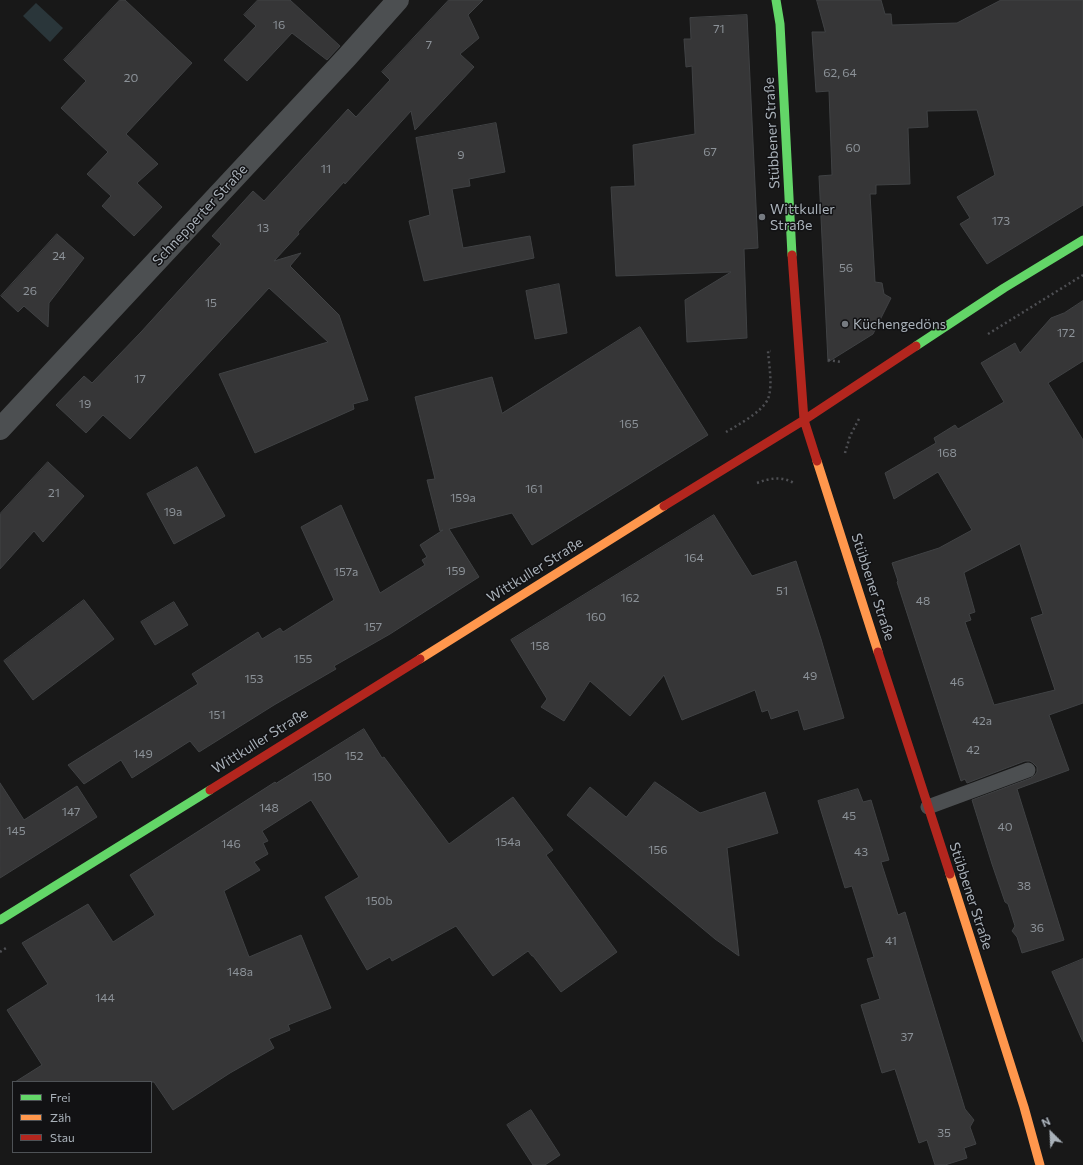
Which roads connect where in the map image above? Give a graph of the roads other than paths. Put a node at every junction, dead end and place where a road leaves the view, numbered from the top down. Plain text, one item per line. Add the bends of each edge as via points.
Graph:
1 (398, 0) edge
2 (776, 0) edge
3 (1083, 240) edge
4 (804, 420) junction
5 (0, 429) edge
6 (1028, 770) dead end
7 (928, 807) junction
8 (0, 920) edge
9 (1040, 1165) edge

1 - 5 street, Schnepperter Straße
2 - 4 main road, Stübbener Straße via 780,24 789,206
3 - 4 main road, Wittkuller Straße via 1004,288
4 - 7 main road, Stübbener Straße
4 - 8 main road, Wittkuller Straße
6 - 7 lane
7 - 9 main road, Stübbener Straße via 1024,1107

